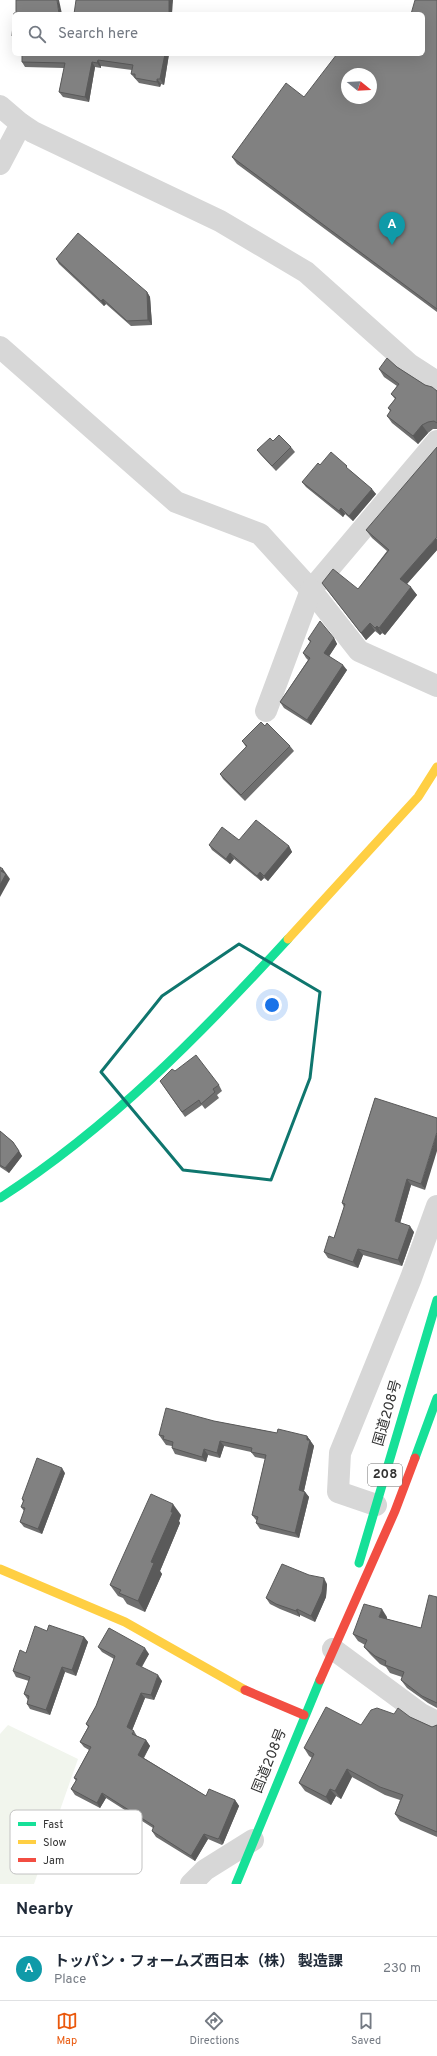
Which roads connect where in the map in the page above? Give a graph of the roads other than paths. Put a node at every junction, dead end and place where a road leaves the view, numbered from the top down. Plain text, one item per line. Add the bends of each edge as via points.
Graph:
1 (0, 106) edge
2 (21, 124) junction
3 (0, 164) edge
4 (0, 347) edge
5 (437, 382) edge
6 (437, 441) edge
7 (311, 590) junction
8 (437, 686) edge
9 (266, 711) dead end
10 (437, 767) edge
11 (0, 1198) edge
12 (437, 1206) edge
13 (437, 1300) edge
14 (437, 1398) edge
15 (376, 1505) junction
16 (0, 1568) edge
17 (333, 1649) junction
18 (304, 1715) junction
19 (437, 1722) edge
20 (253, 1840) junction
21 (191, 1884) edge
22 (236, 1884) edge

1 - 2 street
2 - 3 street
2 - 5 street via 220,221 306,272 410,364
4 - 7 street via 176,502 260,534
6 - 7 street
7 - 8 street via 359,651
7 - 9 street
10 - 11 main road via 413,803 276,952 153,1079 36,1175
12 - 15 street via 411,1278 340,1453 338,1492
13 - 15 main road, 国道208号 / 208
14 - 17 main road, 国道208号 / 208 via 395,1511
15 - 17 main road, 国道208号 / 208
16 - 18 main road via 125,1622 239,1687
17 - 18 main road, 国道208号 / 208
17 - 19 street via 421,1714
18 - 20 main road, 国道208号 / 208
20 - 21 street via 205,1870
20 - 22 main road, 国道208号 / 208

